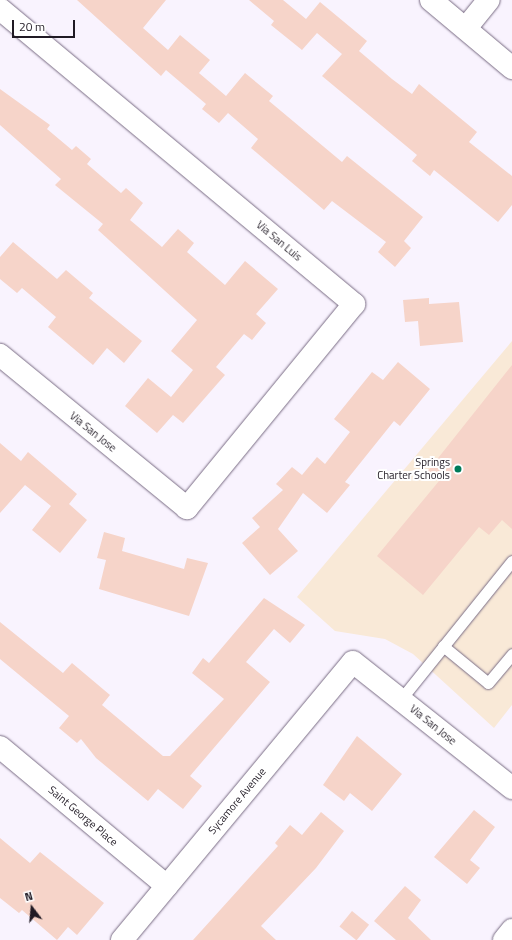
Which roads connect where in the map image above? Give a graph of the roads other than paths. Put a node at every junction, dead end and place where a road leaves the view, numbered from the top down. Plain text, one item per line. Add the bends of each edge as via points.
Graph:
1 (431, 0) edge
2 (489, 0) edge
3 (0, 9) edge
4 (466, 28) junction
5 (512, 68) edge
6 (0, 355) edge
7 (187, 508) joint
8 (512, 561) edge
9 (443, 646) junction
10 (512, 654) edge
11 (353, 662) joint
12 (401, 699) junction
13 (0, 747) edge
14 (512, 788) edge
15 (167, 886) junction
16 (512, 930) edge
17 (122, 940) edge
18 (504, 940) edge

1 - 4 street
2 - 4 street
3 - 7 street, Via San Luis via 354,304
4 - 5 street
6 - 7 street, Via San Jose
8 - 9 lane
9 - 10 lane via 488,683
9 - 12 lane
11 - 12 street, Via San Jose
11 - 15 street, Sycamore Avenue
12 - 14 street, Via San Jose
13 - 15 street, Saint George Place
15 - 17 street, Sycamore Avenue
16 - 18 street

